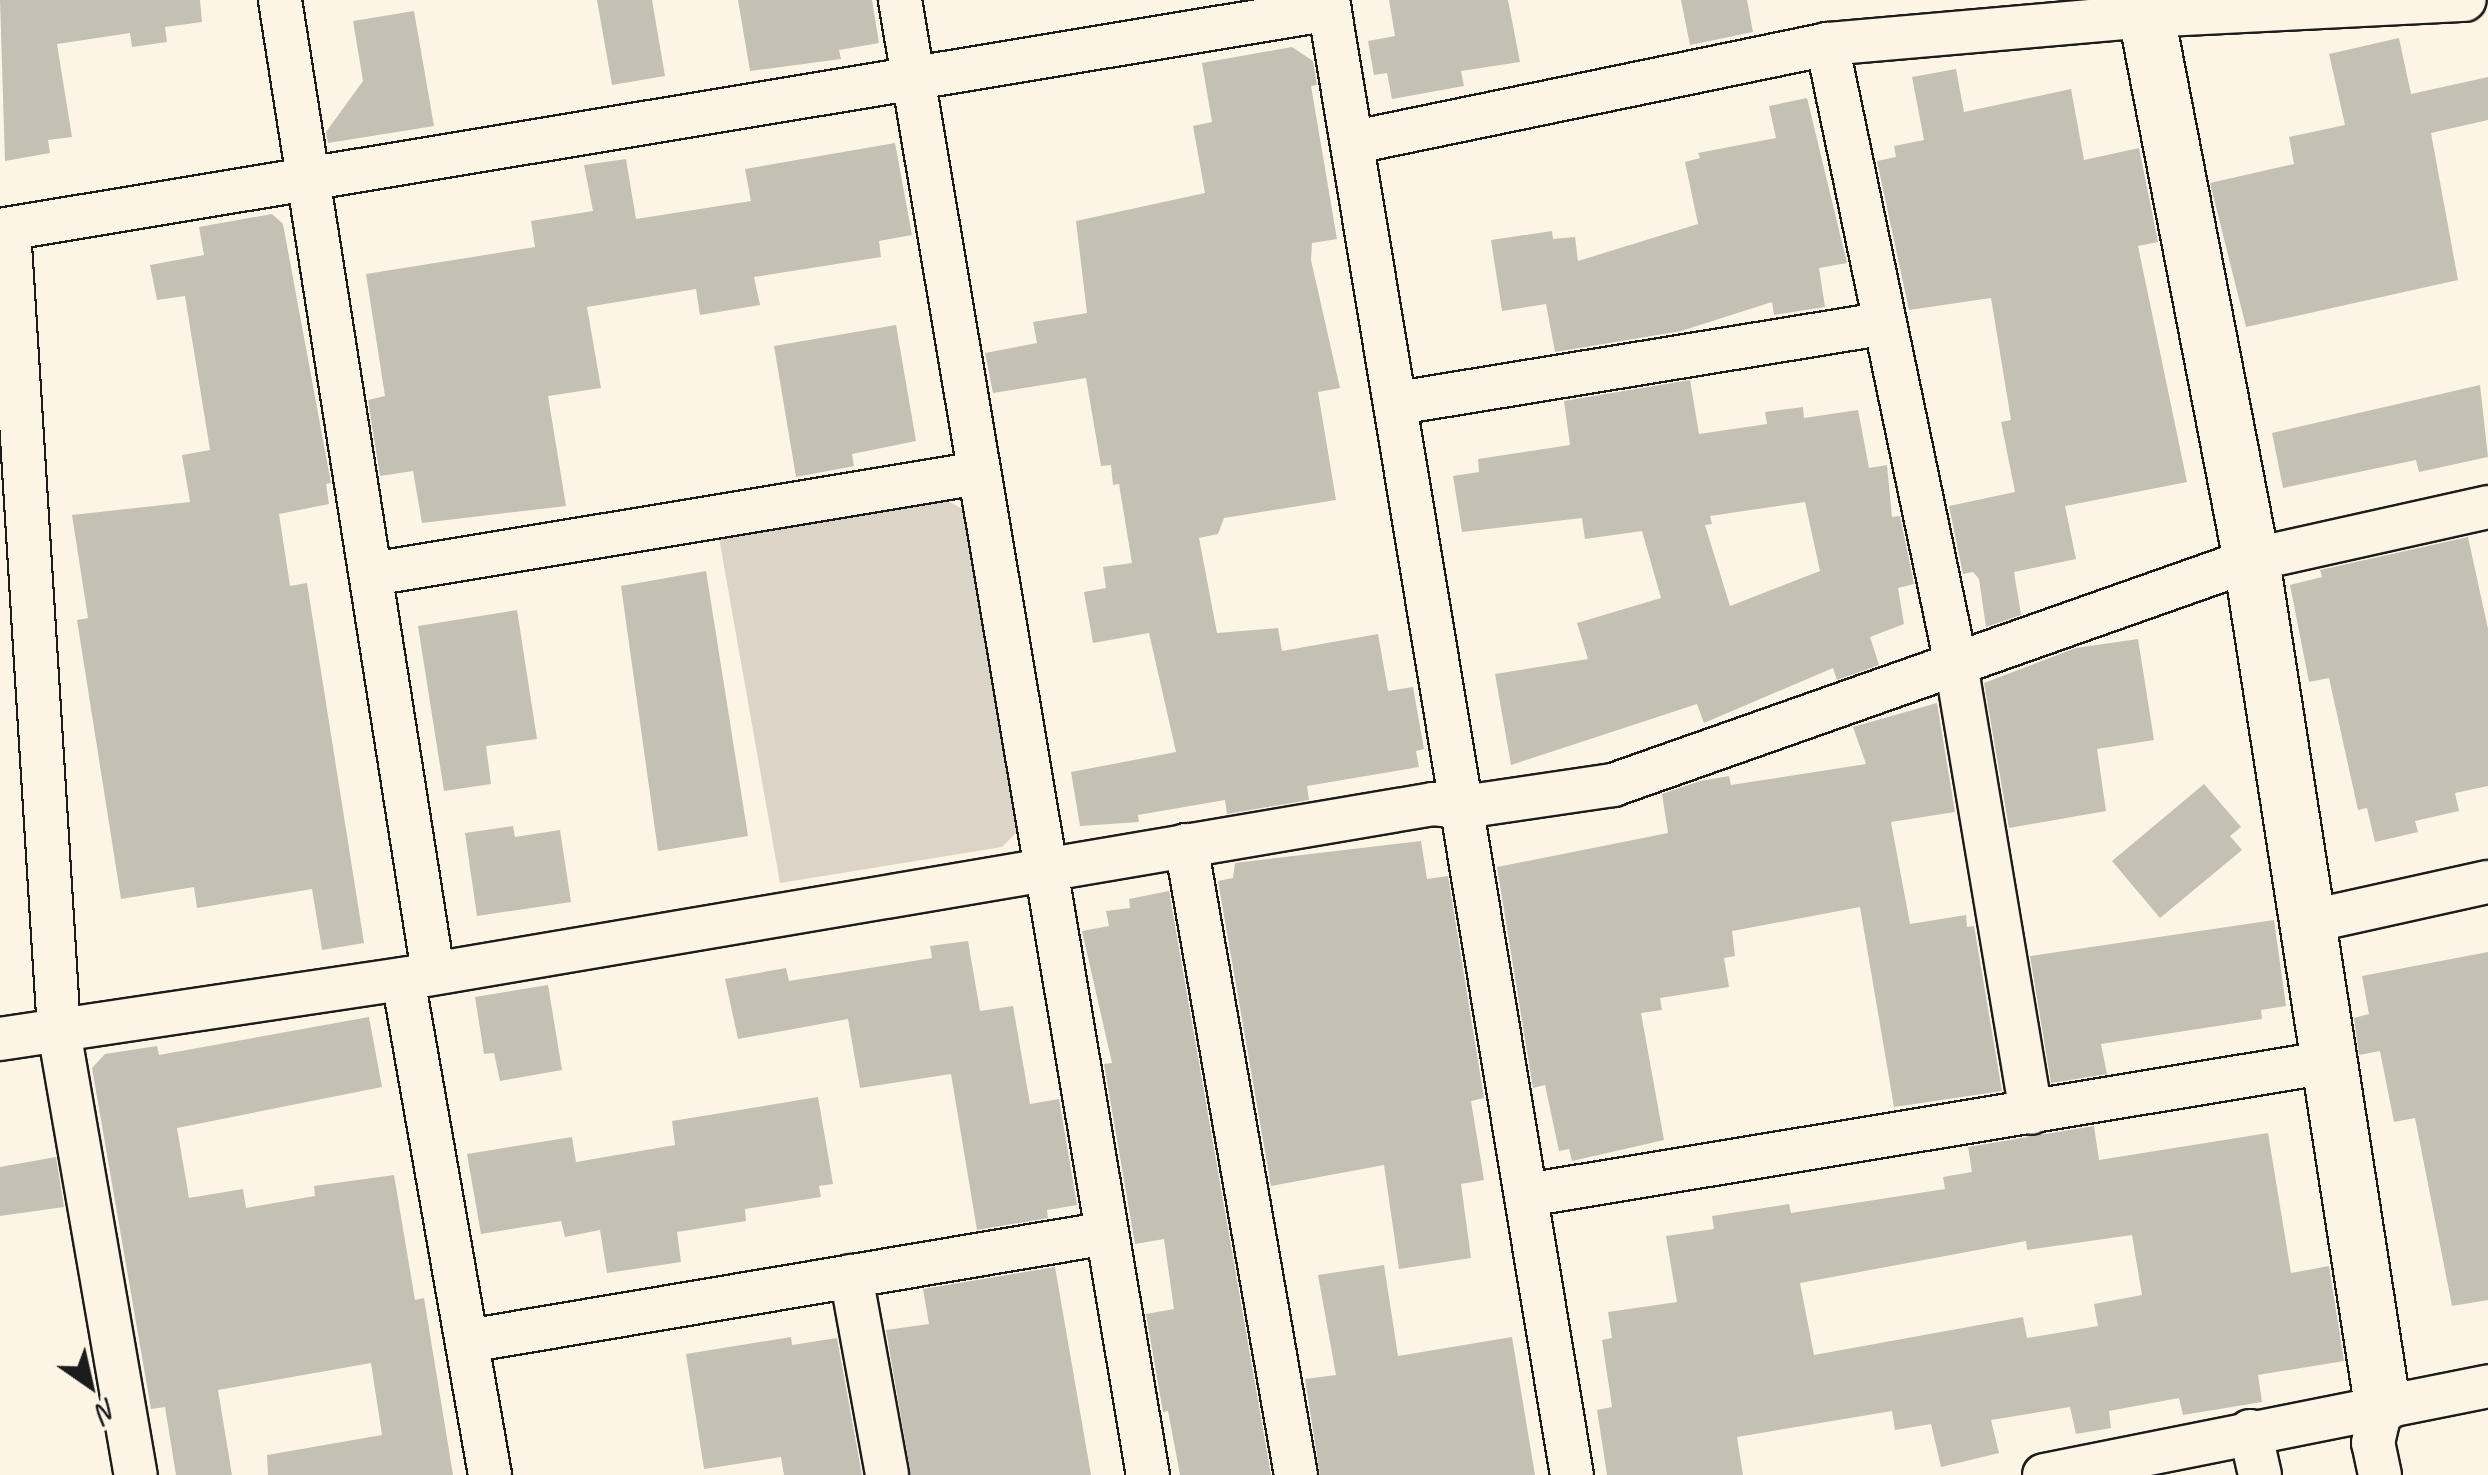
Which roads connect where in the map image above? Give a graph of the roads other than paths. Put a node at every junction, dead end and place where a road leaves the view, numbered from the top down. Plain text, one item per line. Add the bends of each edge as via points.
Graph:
1 (280, 0) edge
2 (900, 0) edge
3 (2464, 0) edge
4 (1329, 4) edge
5 (2144, 8) edge
6 (1827, 44) junction
7 (914, 77) junction
8 (1355, 142) junction
9 (310, 179) junction
10 (4, 229) edge
11 (1884, 323) junction
12 (1398, 403) junction
13 (980, 472) junction
14 (2488, 507) edge
15 (2251, 560) junction
16 (372, 574) junction
17 (1956, 664) junction
18 (1464, 808) junction
19 (1186, 845) junction
20 (1046, 869) junction
21 (2488, 882) edge
22 (2307, 922) junction
23 (418, 976) junction
24 (59, 1030) junction
25 (0, 1039) edge
26 (2329, 1062) junction
27 (2031, 1113) junction
28 (1527, 1196) junction
29 (1107, 1233) junction
30 (850, 1276) junction
31 (468, 1342) junction
32 (2488, 1386) edge
33 (2382, 1404) junction
34 (2250, 1431) junction
35 (136, 1475) edge
36 (490, 1475) edge
37 (888, 1475) edge
38 (1148, 1475) edge
39 (1296, 1475) edge
40 (1572, 1475) edge
41 (2044, 1475) edge
42 (2260, 1475) edge
43 (2380, 1475) edge

1 - 9 street
2 - 7 street
3 - 5 street
4 - 7 street
4 - 8 street
5 - 6 street
5 - 15 street
6 - 8 street
6 - 11 street
7 - 9 street
7 - 13 street
8 - 12 street
9 - 10 street
9 - 16 street
10 - 24 street
11 - 12 street
11 - 17 street
12 - 18 street
13 - 16 street
13 - 20 street
14 - 15 street
15 - 17 street
15 - 22 street
16 - 23 street
17 - 18 street via 1613,785
17 - 27 street
18 - 19 street via 1433,804
18 - 28 street
19 - 20 street
19 - 39 street
20 - 23 street
20 - 29 street
21 - 22 street
22 - 26 street
23 - 24 street
23 - 31 street
24 - 25 street
24 - 35 street
26 - 27 street
26 - 33 street
27 - 28 street
28 - 40 street
29 - 30 street
29 - 38 street
30 - 31 street
30 - 37 street
31 - 36 street
32 - 33 street
33 - 34 street
33 - 43 street via 2373,1443
34 - 41 street
34 - 42 street

